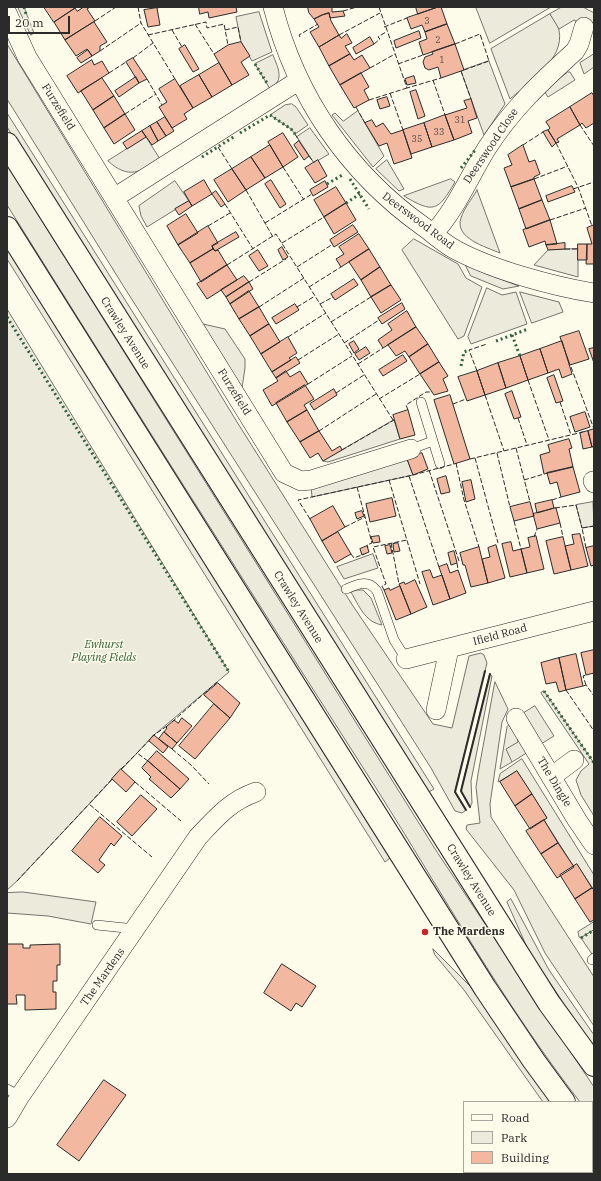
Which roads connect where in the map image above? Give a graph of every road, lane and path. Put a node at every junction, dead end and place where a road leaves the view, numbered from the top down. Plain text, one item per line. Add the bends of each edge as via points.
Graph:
1 (273, 7) edge
2 (7, 12) edge
3 (584, 27) dead end
4 (298, 81) junction
5 (7, 144) edge
6 (114, 198) junction
7 (7, 228) edge
8 (433, 234) junction
9 (594, 292) edge
10 (421, 402) dead end
11 (433, 441) junction
12 (411, 449) joint
13 (440, 464) dead end
14 (346, 588) dead end
15 (594, 611) edge
16 (449, 649) junction
17 (406, 659) joint
18 (436, 710) dead end
19 (516, 718) dead end
20 (574, 760) dead end
21 (551, 776) junction
22 (256, 792) dead end
23 (594, 845) edge
24 (97, 925) dead end
25 (135, 929) junction
26 (594, 1065) edge
27 (14, 1092) edge
28 (563, 1101) edge
29 (7, 1118) edge

1 - 4 street, Deerswood Road
2 - 6 street, Furzefield via 27,57
3 - 8 street, Deerswood Close via 575,50 513,111 487,148 445,221
4 - 6 street
4 - 8 street, Deerswood Road via 332,135 367,179
5 - 26 main road, Crawley Avenue via 548,1003
6 - 12 street, Furzefield via 284,473 301,481 311,480
7 - 28 main road via 480,981
8 - 9 street, Deerswood Road via 455,249 502,268 539,281
10 - 11 lane
11 - 12 lane
11 - 13 lane
14 - 17 lane via 363,582 373,586 394,640
15 - 16 street, Ifield Road
16 - 17 street, Ifield Road
16 - 18 street
19 - 21 street, The Dingle
20 - 21 street
21 - 23 street, The Dingle
22 - 25 street, The Mardens via 228,806 198,837
24 - 25 lane
25 - 27 street, The Mardens
27 - 29 street, The Mardens

